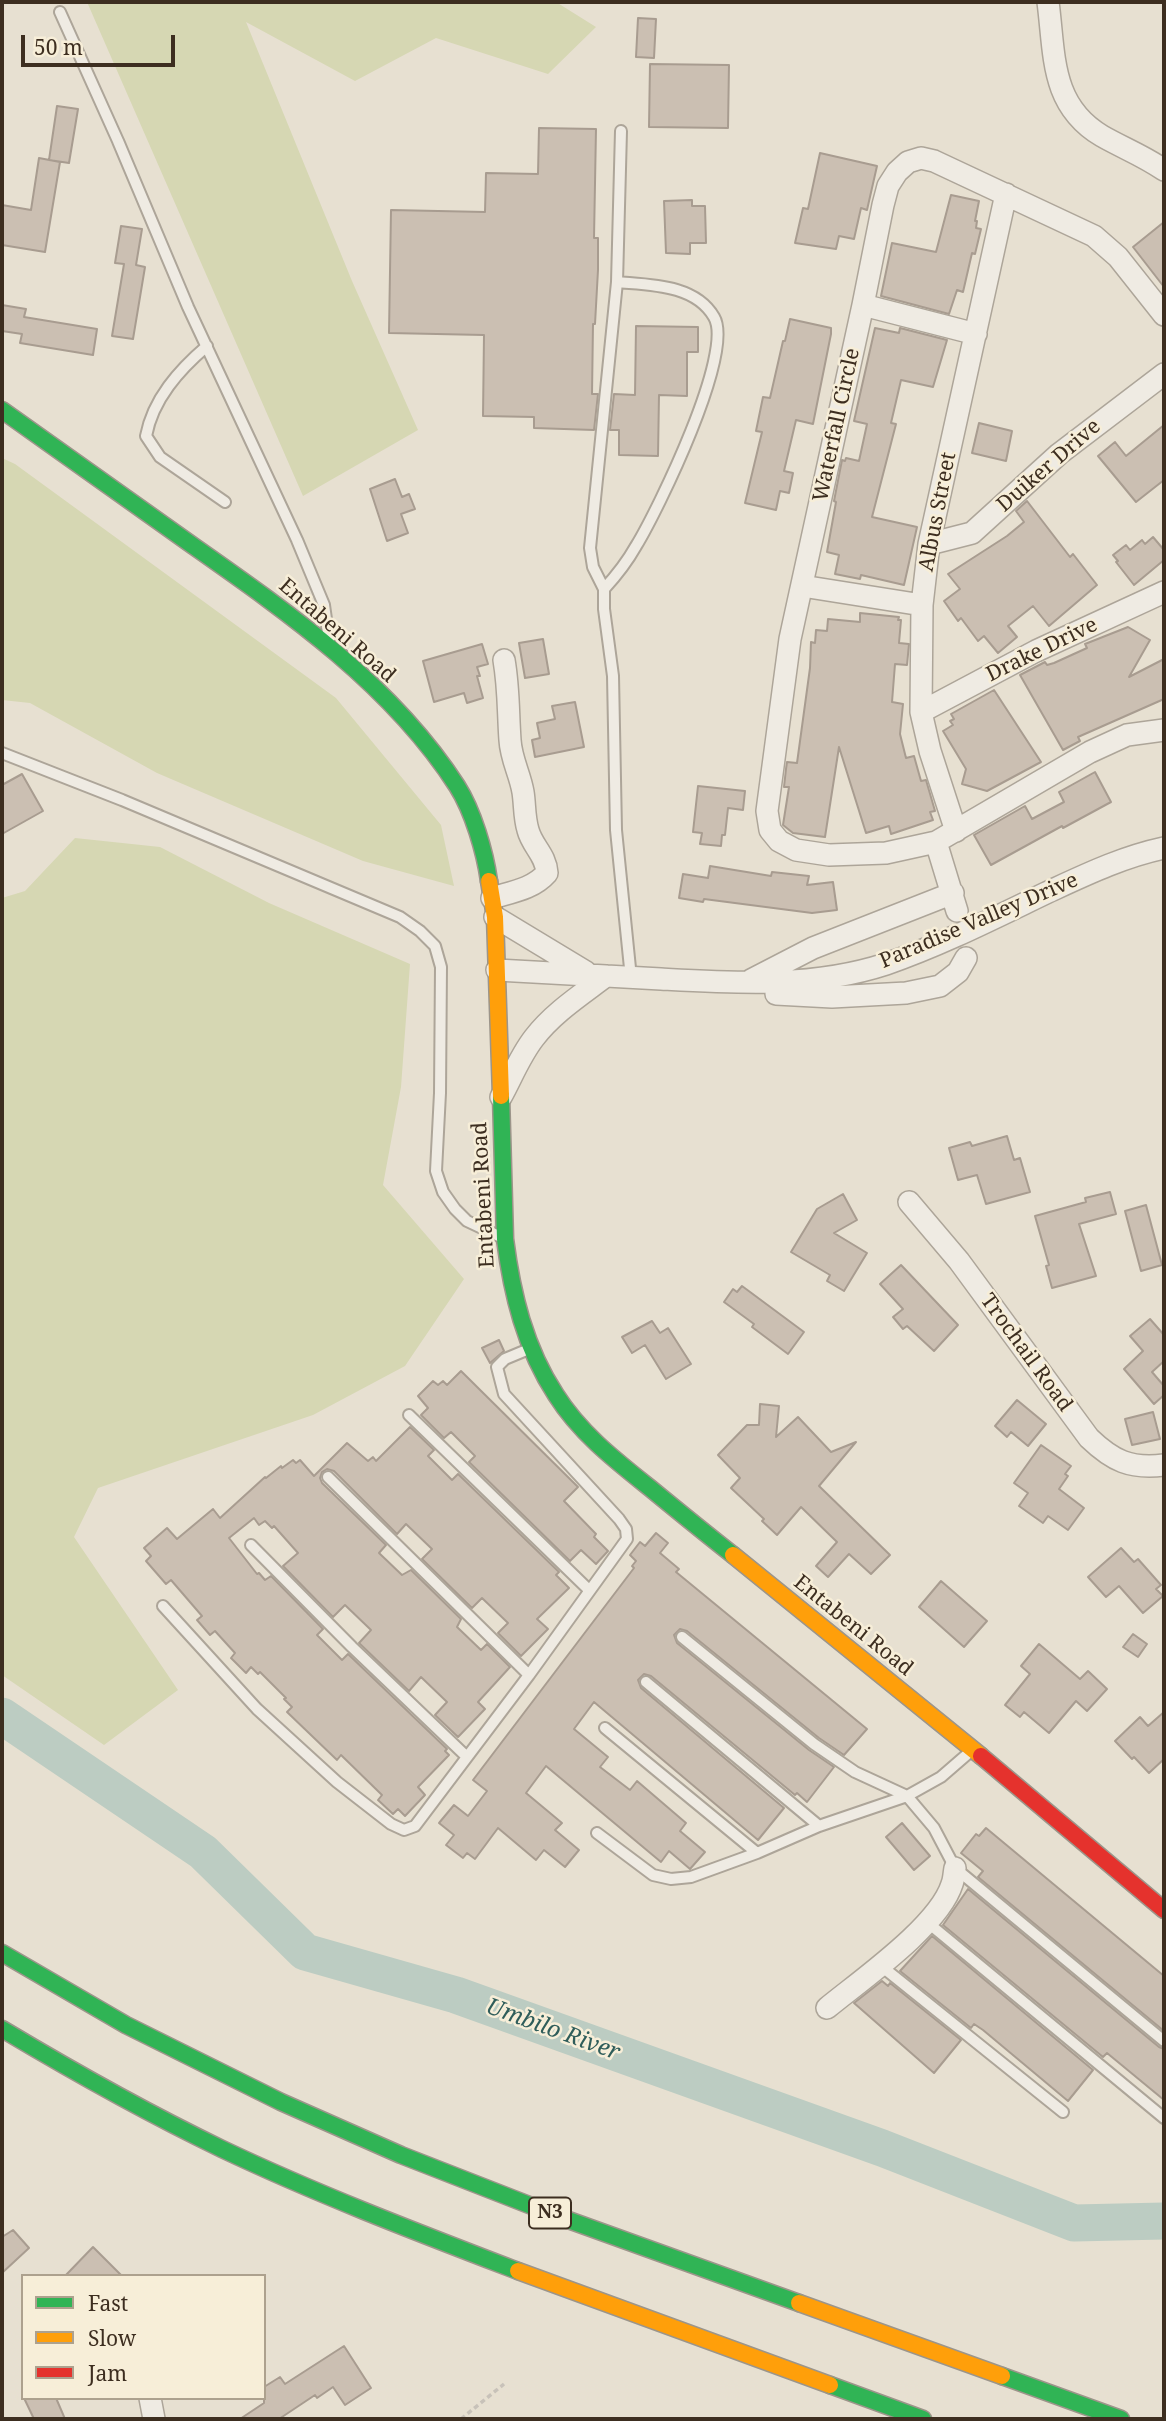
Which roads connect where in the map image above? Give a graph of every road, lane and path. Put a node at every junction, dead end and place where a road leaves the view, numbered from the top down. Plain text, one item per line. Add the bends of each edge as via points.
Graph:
1 (1048, 2) edge
2 (60, 12) dead end
3 (621, 131) dead end
4 (1164, 170) edge
5 (1006, 194) junction
6 (617, 282) junction
7 (863, 305) junction
8 (1164, 315) edge
9 (976, 334) junction
10 (207, 346) junction
11 (1164, 374) edge
12 (2, 410) edge
13 (225, 502) dead end
14 (929, 544) junction
15 (802, 586) junction
16 (604, 589) junction
17 (1164, 592) edge
18 (922, 606) junction
19 (330, 650) junction
20 (504, 660) dead end
21 (921, 712) junction
22 (1164, 730) edge
23 (2, 752) edge
24 (957, 831) junction
25 (936, 842) junction
26 (1164, 848) edge
27 (493, 907) junction
28 (966, 958) dead end
29 (497, 970) junction
30 (599, 976) junction
31 (631, 978) junction
32 (742, 984) junction
33 (500, 1099) junction
34 (909, 1202) dead end
35 (505, 1239) junction
36 (532, 1348) junction
37 (409, 1415) dead end
38 (1164, 1465) edge
39 (328, 1477) dead end
40 (251, 1545) dead end
41 (589, 1590) junction
42 (163, 1606) dead end
43 (682, 1637) dead end
44 (530, 1675) junction
45 (646, 1682) dead end
46 (605, 1728) dead end
47 (973, 1749) junction
48 (467, 1757) junction
49 (908, 1796) junction
50 (819, 1826) junction
51 (597, 1833) dead end
52 (757, 1853) junction
53 (955, 1868) junction
54 (1164, 1910) edge
55 (927, 1922) junction
56 (2, 1953) edge
57 (880, 1965) junction
58 (827, 2008) dead end
59 (2, 2029) edge
60 (1164, 2040) edge
61 (1063, 2112) dead end
62 (1164, 2118) edge
63 (504, 2384) dead end
64 (150, 2400) edge
65 (153, 2419) edge
66 (461, 2419) edge
67 (923, 2419) edge
68 (1121, 2419) edge

1 - 4 street via 1058,83 1069,106 1100,135
2 - 10 lane
3 - 6 lane
5 - 7 street, Waterfall Circle via 934,161 908,162 888,186
5 - 8 street, Waterfall Circle via 1094,236 1118,257
5 - 9 street, Albus Street
6 - 16 lane via 590,548
6 - 16 lane via 663,286 690,295 716,320 718,350 702,402 652,518
7 - 9 street
7 - 15 street, Waterfall Circle
9 - 14 street, Albus Street
10 - 13 lane via 174,377 146,436 160,457
10 - 19 lane via 316,585
11 - 14 street, Duiker Drive via 1059,454 972,533
12 - 19 main road, Entabeni Road via 286,611
14 - 18 street, Albus Street
15 - 18 street
15 - 25 street, Waterfall Circle via 790,639 767,811 770,830 796,850 829,855 886,853
16 - 31 lane via 613,676 617,830
17 - 21 street, Drake Drive via 1036,651
18 - 21 street, Albus Street
19 - 27 main road, Entabeni Road via 415,732 458,788 485,852
20 - 27 street via 513,764 523,790 527,828 546,861 547,873
21 - 24 street, Albus Street
22 - 24 street, Waterfall Circle via 1127,735 1090,752
23 - 35 lane via 400,917 420,931 435,946 441,967 436,1171 454,1209 467,1221
24 - 25 street, Waterfall Circle
25 - 32 street via 955,902 813,948
26 - 32 street, Paradise Valley Drive via 1135,854 1084,875 886,964 801,981
27 - 29 main road, Entabeni Road
27 - 30 street via 573,966
28 - 32 street via 958,972 940,986 905,993 776,994
29 - 30 street, Paradise Valley Drive
29 - 33 main road, Entabeni Road
30 - 31 street, Paradise Valley Drive
30 - 33 street via 542,1028
31 - 32 street, Paradise Valley Drive
33 - 35 main road, Entabeni Road
34 - 38 street, Trochail Road via 959,1261 1088,1438 1124,1464
35 - 36 main road, Entabeni Road via 518,1316
36 - 41 lane via 505,1359 498,1367 504,1394 626,1529 621,1549
36 - 47 main road, Entabeni Road via 570,1414 605,1452
37 - 41 lane
39 - 44 lane
40 - 48 lane
41 - 44 lane
42 - 48 lane via 257,1709 391,1824 404,1830 415,1826
43 - 49 lane via 814,1744 855,1772
44 - 48 lane
45 - 50 lane
46 - 52 lane
47 - 49 lane via 941,1777
47 - 54 main road, Entabeni Road
49 - 50 lane
49 - 53 lane
50 - 52 lane
51 - 52 lane via 653,1875 671,1879 691,1877
53 - 55 street via 952,1885
53 - 60 lane
55 - 57 street
55 - 62 lane
56 - 68 main road, N3 via 126,2025 401,2155
57 - 58 street
57 - 61 lane
59 - 67 main road via 222,2149 370,2214
63 - 66 path
64 - 65 street

